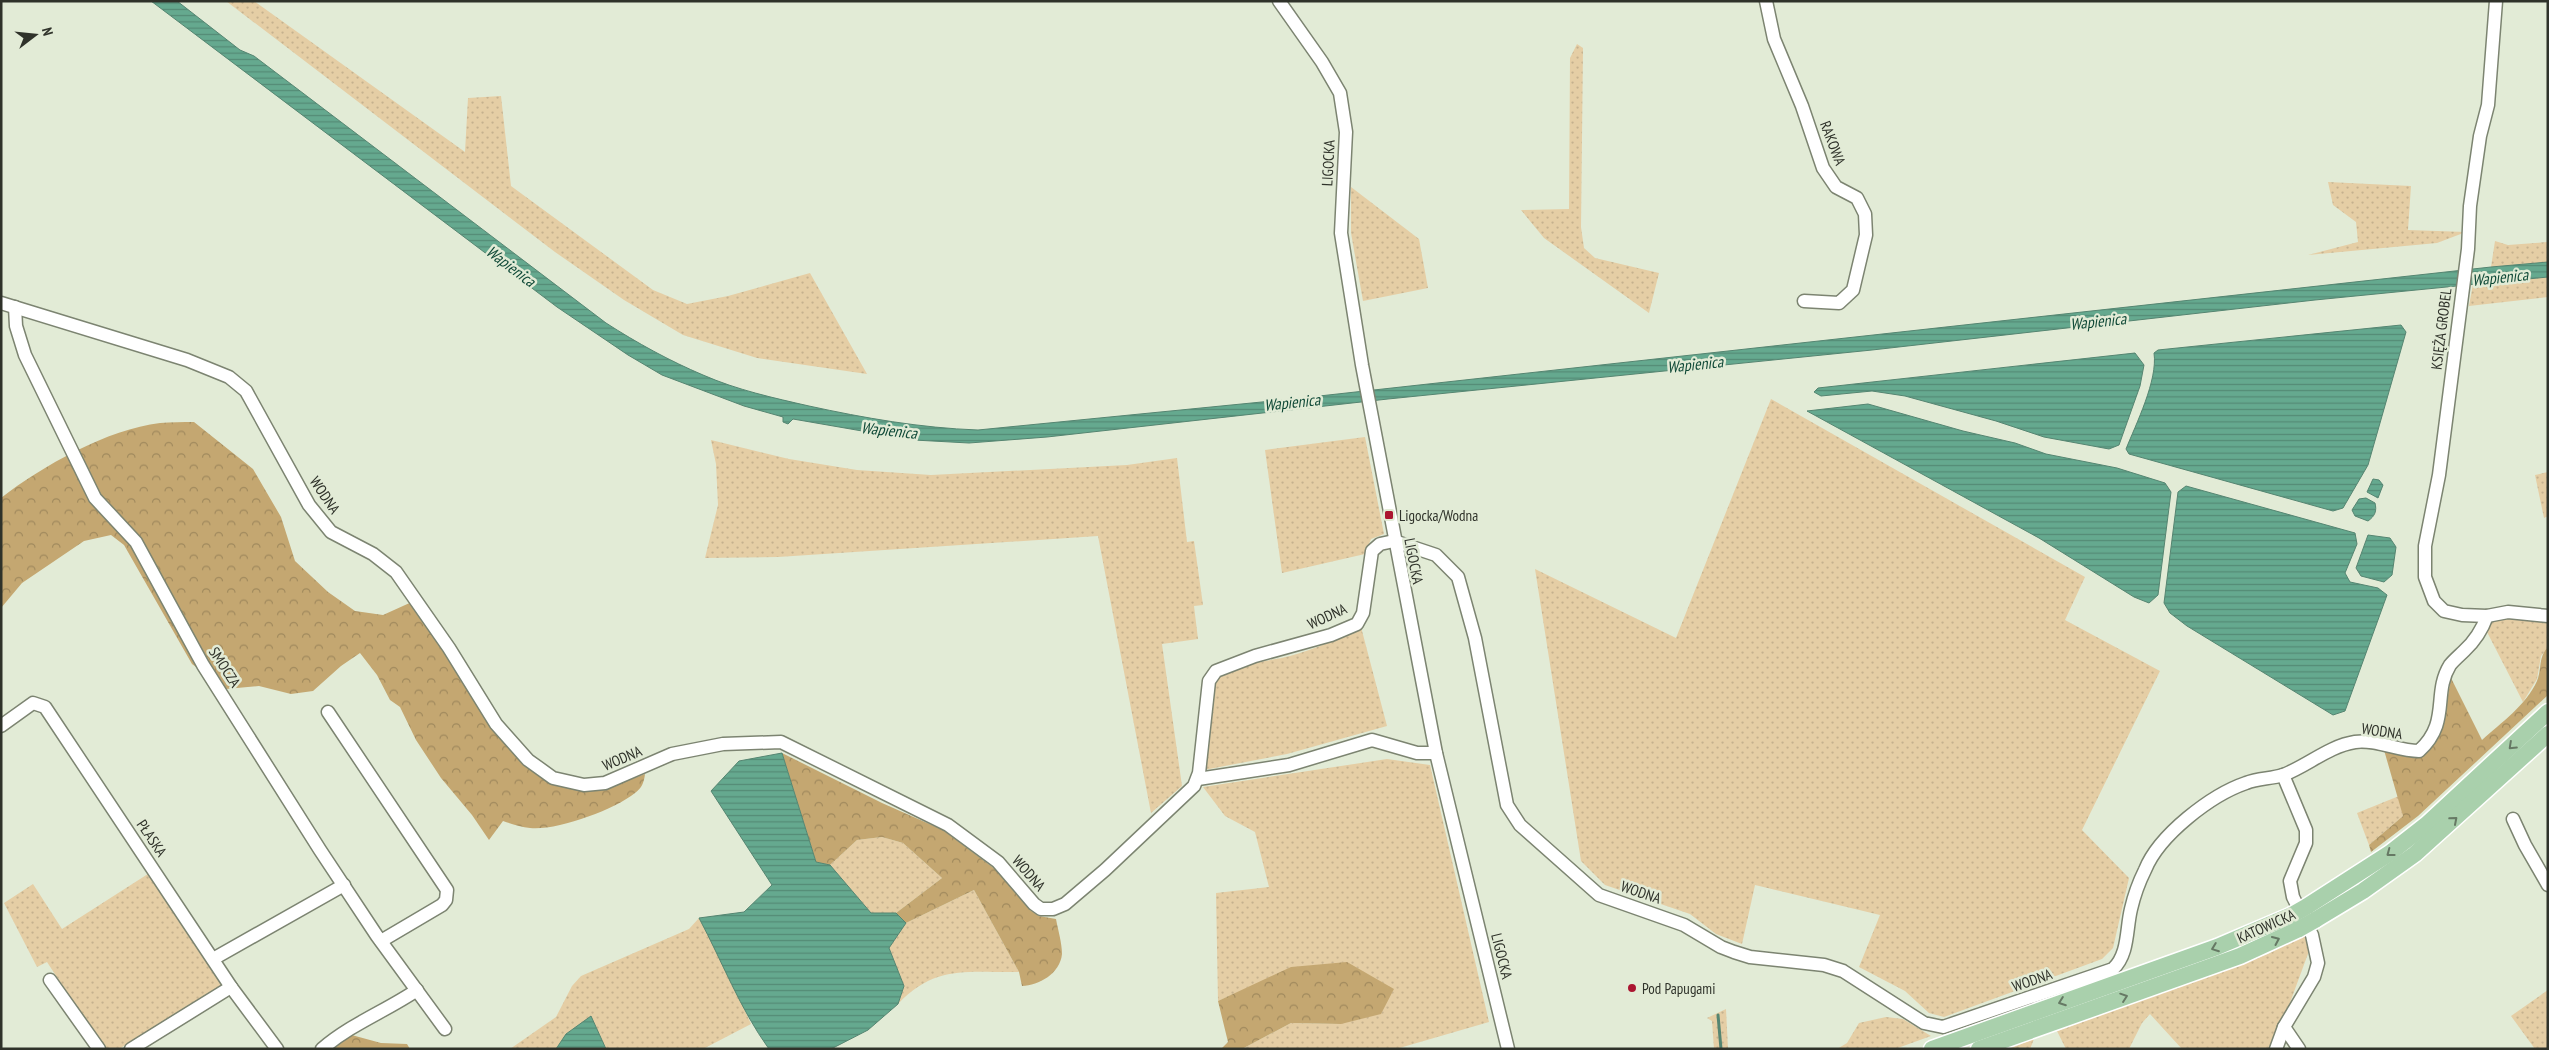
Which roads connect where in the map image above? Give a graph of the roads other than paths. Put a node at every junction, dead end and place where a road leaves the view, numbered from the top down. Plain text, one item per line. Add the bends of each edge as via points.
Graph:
1 (1279, 1) edge
2 (1766, 1) edge
3 (2496, 1) edge
4 (1804, 301) dead end
5 (1, 303) edge
6 (15, 307) junction
7 (1394, 541) junction
8 (2487, 616) junction
9 (2548, 616) edge
10 (328, 712) dead end
11 (2548, 712) edge
12 (1, 726) edge
13 (2548, 734) edge
14 (1436, 753) junction
15 (2283, 775) junction
16 (1198, 779) junction
17 (2513, 819) dead end
18 (344, 885) junction
19 (2548, 886) edge
20 (2303, 918) junction
21 (381, 941) junction
22 (213, 960) junction
23 (50, 980) dead end
24 (232, 988) junction
25 (417, 990) junction
26 (2284, 1027) junction
27 (446, 1028) dead end
28 (99, 1049) edge
29 (131, 1049) edge
30 (277, 1049) edge
31 (322, 1049) edge
32 (1508, 1049) edge
33 (1932, 1049) edge
34 (1979, 1049) edge
35 (2276, 1049) edge
36 (2299, 1049) edge

1 - 7 street, LIGOCKA via 1340,93 1346,132 1341,233
2 - 4 street, RAKOWA via 1774,39 1823,168 1836,187 1857,198 1865,214 1866,235 1853,290 1839,303
3 - 8 street, KSIĘŻA GROBEL via 2489,97 2470,206 2468,249 2439,475 2425,546 2425,577 2434,601 2444,611
5 - 6 street, WODNA
6 - 16 street, WODNA via 187,360 229,378 246,391 309,505 331,532 373,554 396,572 449,648 496,724 528,760 553,778 584,785 605,783 672,754 722,744 781,742 948,825 998,862 1041,909 1065,904 1105,870
6 - 18 street, SMOCZA via 16,326 26,355 88,486 103,509 136,542 203,665
7 - 14 street, LIGOCKA
7 - 15 street, WODNA via 1436,555 1458,577 1475,638 1507,805 1520,825 1599,895 1684,924 1721,948 1750,957 1824,965 1843,971 1924,1023 1943,1027 2113,969 2124,954 2131,909 2145,868 2162,841 2217,798 2246,782
7 - 16 street, WODNA via 1380,544 1372,551 1363,613 1357,624 1216,671 1209,681
8 - 9 street via 2508,612
8 - 15 street, WODNA via 2481,632 2451,664 2445,677 2439,722 2430,740 2419,751 2356,742 2331,750
10 - 21 street via 446,890 446,900 442,905
11 -> 20 main road, KATOWICKA via 2427,824
12 - 22 street, PŁASKA via 33,703 44,707
20 -> 13 main road, KATOWICKA via 2363,891 2415,854
14 - 16 street via 1417,753 1372,740 1289,765
14 - 32 street, LIGOCKA
15 - 26 street via 2306,830 2306,843 2290,881 2293,897 2312,935 2318,962 2314,977
17 - 19 street
18 - 21 street, SMOCZA
18 - 22 street
20 -> 33 main road, KATOWICKA
34 -> 20 main road, KATOWICKA via 2240,956
21 - 25 street, SMOCZA
22 - 24 street, PŁASKA
23 - 28 street
24 - 29 street
24 - 30 street, PŁASKA
25 - 27 street, SMOCZA
25 - 31 street via 394,1006 346,1029
26 - 35 street
26 - 36 street

